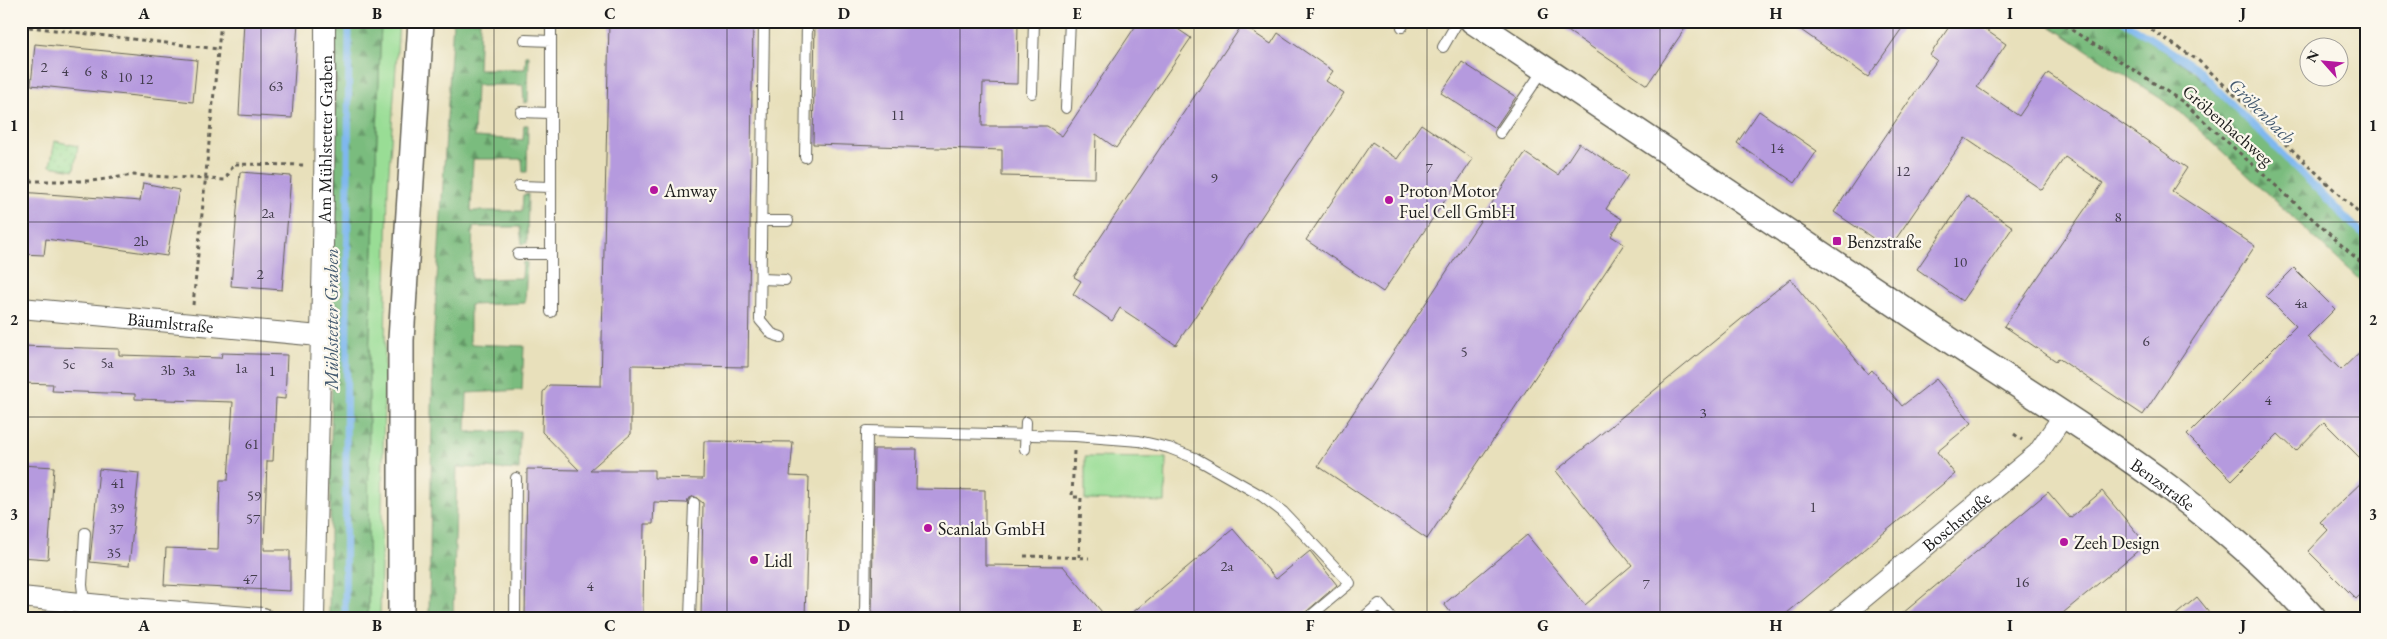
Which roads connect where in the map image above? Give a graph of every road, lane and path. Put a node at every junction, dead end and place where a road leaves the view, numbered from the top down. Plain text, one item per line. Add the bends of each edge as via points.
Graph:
1 (221, 21) edge
2 (325, 21) edge
3 (421, 21) edge
4 (551, 21) edge
5 (764, 21) edge
6 (807, 21) edge
7 (1034, 21) edge
8 (1070, 21) edge
9 (1458, 21) edge
10 (1473, 21) edge
11 (2058, 21) edge
12 (2138, 21) edge
13 (21, 26) edge
14 (525, 40) dead end
15 (551, 41) junction
16 (1443, 47) dead end
17 (218, 49) junction
18 (1544, 69) junction
19 (1032, 92) dead end
20 (1066, 108) dead end
21 (521, 112) dead end
22 (550, 112) junction
23 (1500, 133) dead end
24 (805, 157) dead end
25 (326, 165) junction
26 (206, 180) junction
27 (21, 181) edge
28 (519, 186) dead end
29 (551, 187) junction
30 (2366, 220) edge
31 (788, 221) dead end
32 (763, 222) junction
33 (518, 254) dead end
34 (551, 254) junction
35 (2366, 267) edge
36 (762, 279) junction
37 (785, 280) dead end
38 (21, 308) edge
39 (551, 312) dead end
40 (191, 326) junction
41 (319, 336) junction
42 (781, 337) dead end
43 (2064, 415) junction
44 (1026, 422) dead end
45 (1026, 435) junction
46 (1075, 436) junction
47 (1025, 449) dead end
48 (516, 478) dead end
49 (694, 503) dead end
50 (85, 533) dead end
51 (1024, 556) dead end
52 (1078, 557) junction
53 (1089, 558) dead end
54 (21, 596) edge
55 (86, 610) edge
56 (263, 618) edge
57 (314, 618) edge
58 (401, 618) edge
59 (515, 618) edge
60 (690, 618) edge
61 (865, 618) edge
62 (1308, 618) edge
63 (1363, 618) edge
64 (1391, 618) edge
65 (1839, 618) edge
66 (2313, 618) edge

1 - 17 path
2 - 25 street, Am Mühlstetter Graben
3 - 58 street via 401,340
4 - 15 lane
5 - 32 lane
6 - 24 lane
7 - 19 lane
8 - 20 lane
9 - 16 lane
10 - 18 street, Benzstraße
11 - 35 path, Gröbenbachweg via 2183,102
12 - 30 path via 2199,61
13 - 17 path
14 - 15 lane
15 - 22 lane
17 - 26 path
18 - 23 lane
18 - 43 street, Benzstraße
21 - 22 lane
22 - 29 lane
25 - 26 path via 234,164 224,180
25 - 41 street, Am Mühlstetter Graben
26 - 27 path via 133,176 92,181
26 - 40 path
28 - 29 lane
29 - 34 lane
31 - 32 lane
32 - 36 lane
33 - 34 lane
34 - 39 lane
36 - 37 lane
36 - 42 lane via 760,320 772,334
38 - 40 street, Bäumlstraße
40 - 41 street, Bäumlstraße
41 - 57 street, Am Mühlstetter Graben
43 - 65 street, Boschstraße via 2038,453
43 - 66 street, Benzstraße via 2207,516 2240,544
44 - 45 lane
45 - 46 lane
45 - 47 lane
45 - 61 lane via 867,431
46 - 52 path via 1072,497 1081,497
46 - 62 lane via 1139,441 1169,448 1195,458 1262,496 1283,512 1350,583
48 - 59 lane
49 - 60 lane
50 - 55 lane via 82,586
51 - 52 path
52 - 53 path
54 - 55 street
55 - 56 street
63 - 64 lane via 1379,604

